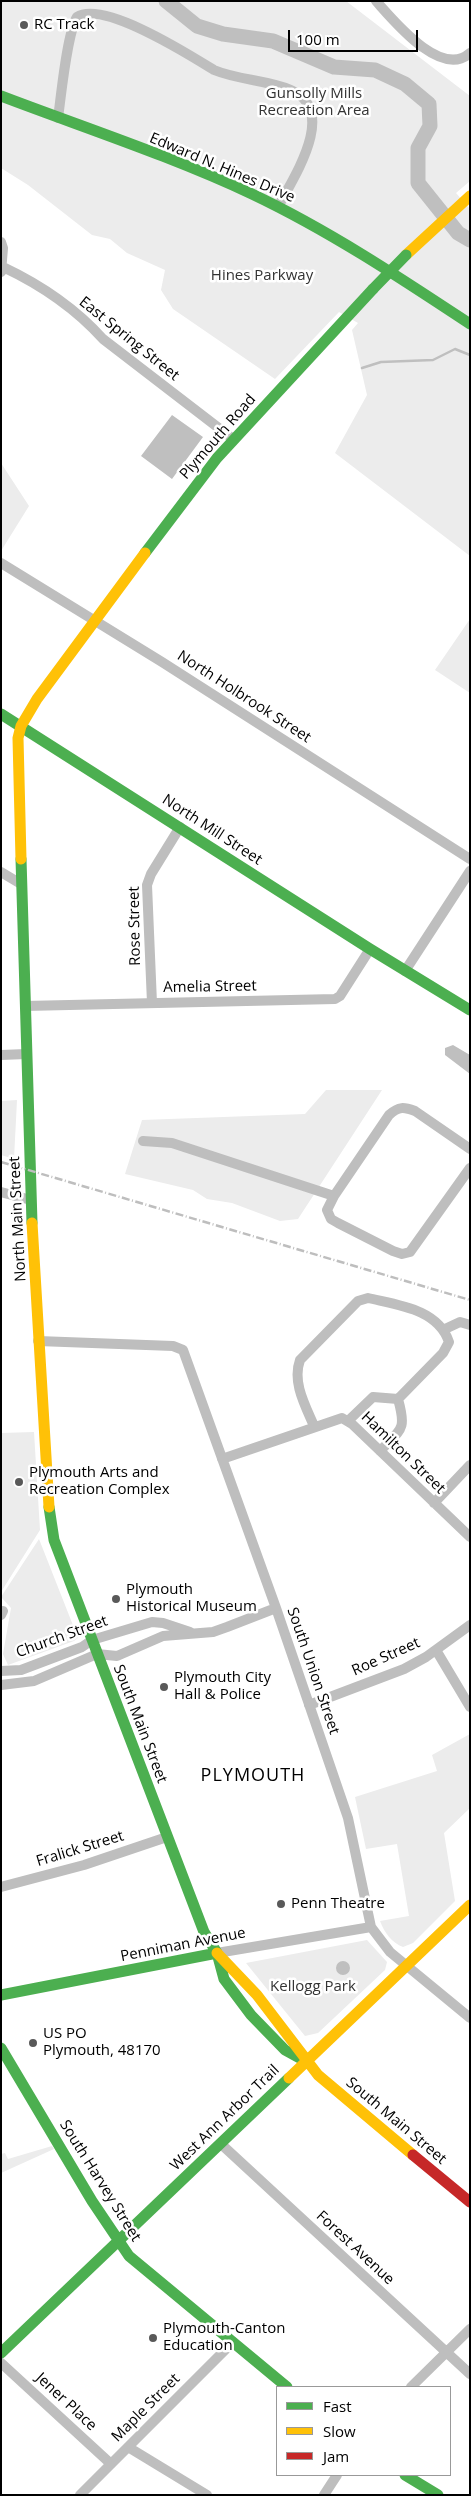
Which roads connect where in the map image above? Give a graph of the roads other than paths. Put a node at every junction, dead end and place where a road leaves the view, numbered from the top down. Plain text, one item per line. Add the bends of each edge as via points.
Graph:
1 (376, 1) edge
2 (470, 53) edge
3 (1, 96) edge
4 (58, 118) junction
5 (469, 196) edge
6 (278, 207) junction
7 (1, 242) edge
8 (2, 270) edge
9 (470, 324) edge
10 (233, 439) junction
11 (1, 562) edge
12 (93, 621) junction
13 (1, 714) edge
14 (21, 726) junction
15 (180, 827) junction
16 (470, 860) edge
17 (470, 871) edge
18 (1, 872) edge
19 (21, 884) junction
20 (370, 949) junction
21 (405, 971) junction
22 (152, 1003) junction
23 (25, 1006) junction
24 (470, 1010) edge
25 (26, 1054) junction
26 (1, 1055) edge
27 (143, 1141) dead end
28 (470, 1149) edge
29 (470, 1168) edge
30 (1, 1192) edge
31 (334, 1196) junction
32 (31, 1200) junction
33 (470, 1325) edge
34 (445, 1329) junction
35 (38, 1341) junction
36 (398, 1400) junction
37 (348, 1421) junction
38 (314, 1426) junction
39 (380, 1450) junction
40 (222, 1459) junction
41 (470, 1465) edge
42 (49, 1502) joint
43 (434, 1503) junction
44 (470, 1537) edge
45 (276, 1608) junction
46 (470, 1625) edge
47 (191, 1633) junction
48 (92, 1640) junction
49 (436, 1650) junction
50 (97, 1654) junction
51 (2, 1670) edge
52 (3, 1685) edge
53 (309, 1705) junction
54 (470, 1707) edge
55 (167, 1837) junction
56 (1, 1887) edge
57 (470, 1905) edge
58 (371, 1927) junction
59 (217, 1953) junction
60 (406, 1965) junction
61 (1, 1995) edge
62 (470, 2018) edge
63 (1, 2048) edge
64 (305, 2061) junction
65 (221, 2144) junction
66 (470, 2202) edge
67 (118, 2241) junction
68 (470, 2329) edge
69 (233, 2342) junction
70 (1, 2353) edge
71 (446, 2353) junction
72 (1, 2363) edge
73 (470, 2374) edge
74 (286, 2386) edge
75 (412, 2386) edge
76 (128, 2447) junction
77 (111, 2464) junction
78 (335, 2476) edge
79 (407, 2476) edge
80 (80, 2495) edge
81 (207, 2495) edge
82 (324, 2495) edge
83 (438, 2495) edge

1 - 2 street via 416,43 446,59 459,59
3 - 4 street, Edward N. Hines Drive
4 - 6 street, Edward N. Hines Drive via 199,172
4 - 6 street via 76,18 84,8 99,6 130,12 214,70 227,76 292,90 310,107 312,134
5 - 10 street, Plymouth Road, bridge via 406,255
6 - 9 street, Edward N. Hines Drive via 375,262
7 - 8 street, East Spring Street
8 - 10 street, East Spring Street via 20,275 90,324 103,339
10 - 12 street, Plymouth Road
11 - 12 street, North Holbrook Street
12 - 14 street, Plymouth Road
12 - 16 street, North Holbrook Street
13 - 14 street, North Mill Street
14 - 15 street, North Mill Street
14 - 19 street, North Main Street via 18,748
15 - 20 street, North Mill Street
15 - 22 street, Rose Street via 151,874 148,885
17 - 21 street
18 - 19 street
19 - 23 street, North Main Street
20 - 21 street, North Mill Street
20 - 22 street, Amelia Street via 338,998
21 - 24 street, North Mill Street
22 - 23 street, Amelia Street
23 - 25 street, North Main Street
25 - 26 street
25 - 32 street, North Main Street
27 - 31 street via 172,1143
28 - 31 street via 415,1111 397,1108
29 - 31 street via 417,1244 410,1252 402,1254 331,1218 328,1210
30 - 32 street
32 - 35 street, North Main Street
33 - 34 street via 460,1322
34 - 36 street via 449,1342 443,1353
34 - 38 street via 429,1315 368,1298 358,1301 300,1360 296,1371
35 - 40 street, South Union Street via 177,1346 185,1354
35 - 42 street, North Main Street
36 - 37 street via 373,1397
36 - 39 street via 403,1424
37 - 38 street, Hamilton Street via 342,1418
37 - 39 street, Hamilton Street
38 - 40 street, Hamilton Street
39 - 43 street, Hamilton Street
40 - 45 street, South Union Street
41 - 43 street
42 - 48 street, South Main Street via 54,1540
43 - 44 street, Hamilton Street
45 - 47 street, Church Street via 227,1628
45 - 53 street, South Union Street
46 - 49 street, Roe Street
47 - 48 street, Church Street via 152,1622
47 - 50 street, Church Street via 163,1636 117,1656
48 - 50 street, South Main Street
48 - 51 street, Church Street via 82,1647 21,1670
49 - 53 street, Roe Street via 404,1669
49 - 54 street
50 - 52 street, Church Street via 34,1681
50 - 55 street, South Main Street
51 - 52 street
53 - 58 street, South Union Street via 348,1818
55 - 56 street, Fralick Street via 91,1863
55 - 59 street, South Main Street via 204,1932
57 - 60 street, West Ann Arbor Trail
58 - 59 street, Penniman Avenue
58 - 60 street, South Union Street via 383,1945
59 - 61 street, Penniman Avenue
59 - 64 street, South Main Street via 235,1968
60 - 62 street, South Union Street
60 - 64 street, West Ann Arbor Trail
63 - 67 street, South Harvey Street
64 - 65 street, West Ann Arbor Trail
64 - 66 street, South Main Street
65 - 67 street, West Ann Arbor Trail
65 - 71 street, Forest Avenue
67 - 69 street, South Harvey Street via 129,2256
67 - 70 street, West Ann Arbor Trail
68 - 71 street
69 - 74 street, South Harvey Street
69 - 76 street, Maple Street
71 - 73 street, Forest Avenue
71 - 75 street
72 - 77 street, Jener Place
76 - 77 street, Maple Street
76 - 81 street
77 - 80 street, Maple Street
78 - 82 street
79 - 83 street

